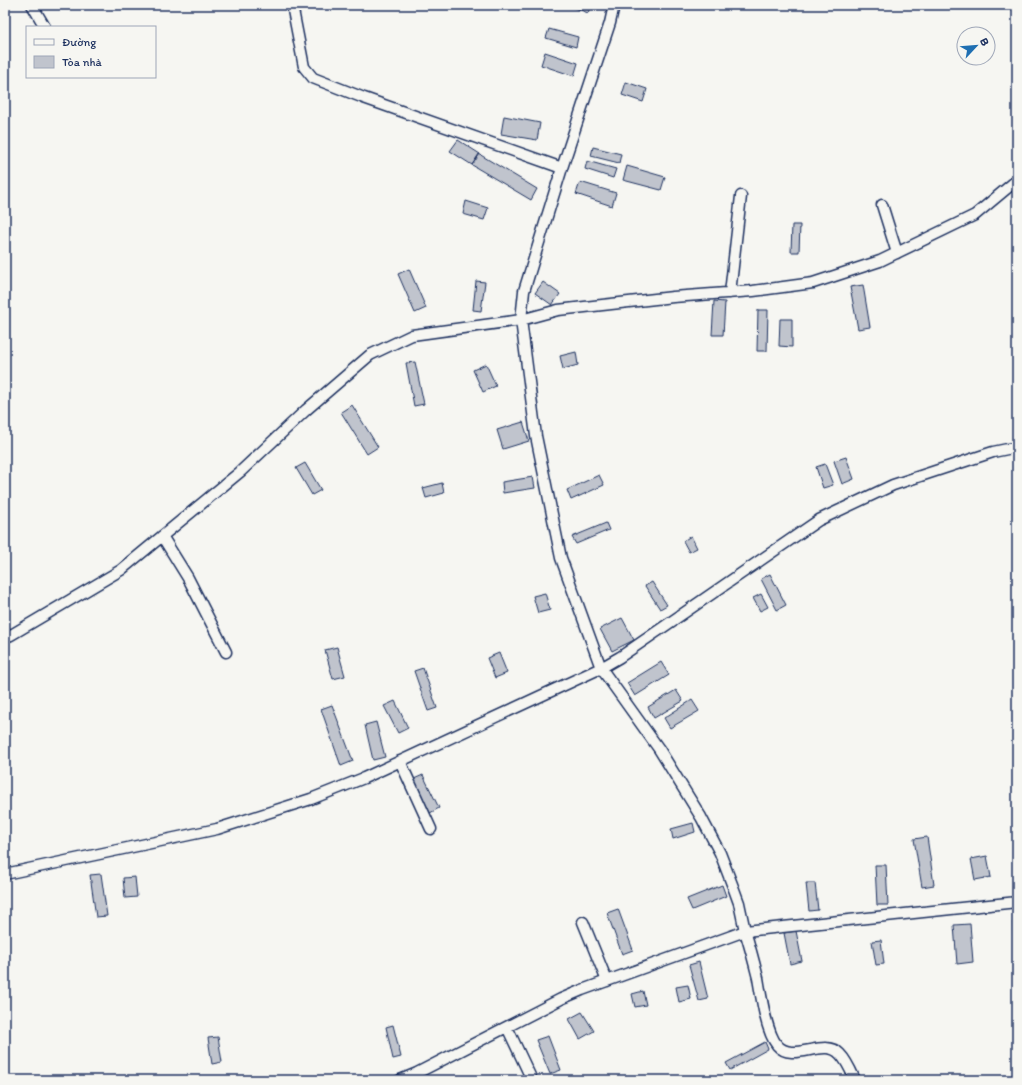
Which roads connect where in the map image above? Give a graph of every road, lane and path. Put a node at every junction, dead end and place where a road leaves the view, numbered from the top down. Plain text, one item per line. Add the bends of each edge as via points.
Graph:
1 (32, 5) edge
2 (292, 5) edge
3 (614, 5) edge
4 (44, 26) edge
5 (562, 168) junction
6 (1017, 180) edge
7 (741, 196) dead end
8 (882, 205) dead end
9 (897, 253) junction
10 (730, 293) junction
11 (521, 320) junction
12 (1017, 447) edge
13 (162, 536) junction
14 (5, 637) edge
15 (226, 652) dead end
16 (601, 668) junction
17 (400, 762) junction
18 (431, 829) dead end
19 (5, 874) edge
20 (1017, 902) edge
21 (583, 922) dead end
22 (745, 931) junction
23 (607, 981) junction
24 (507, 1027) junction
25 (400, 1080) edge
26 (532, 1080) edge
27 (855, 1080) edge

1 - 4 street
2 - 5 street via 304,67 312,78
3 - 5 street
5 - 11 street via 524,290
6 - 9 street via 975,215
7 - 10 street
8 - 9 street
9 - 10 street via 813,283
10 - 11 street via 558,310
11 - 13 street via 412,335 370,355 240,472
11 - 16 street via 536,436 561,558
12 - 16 street via 993,452 893,486 819,520
13 - 14 street via 121,570
13 - 15 street via 188,578
16 - 17 street
16 - 22 street via 659,749 701,817 720,853 739,904
17 - 18 street
17 - 19 street via 311,799 217,829
20 - 22 street
21 - 23 street
22 - 23 street
22 - 27 street via 766,1017 777,1045 784,1051 794,1052 832,1049 840,1053
23 - 24 street via 561,999
24 - 25 street
24 - 26 street

